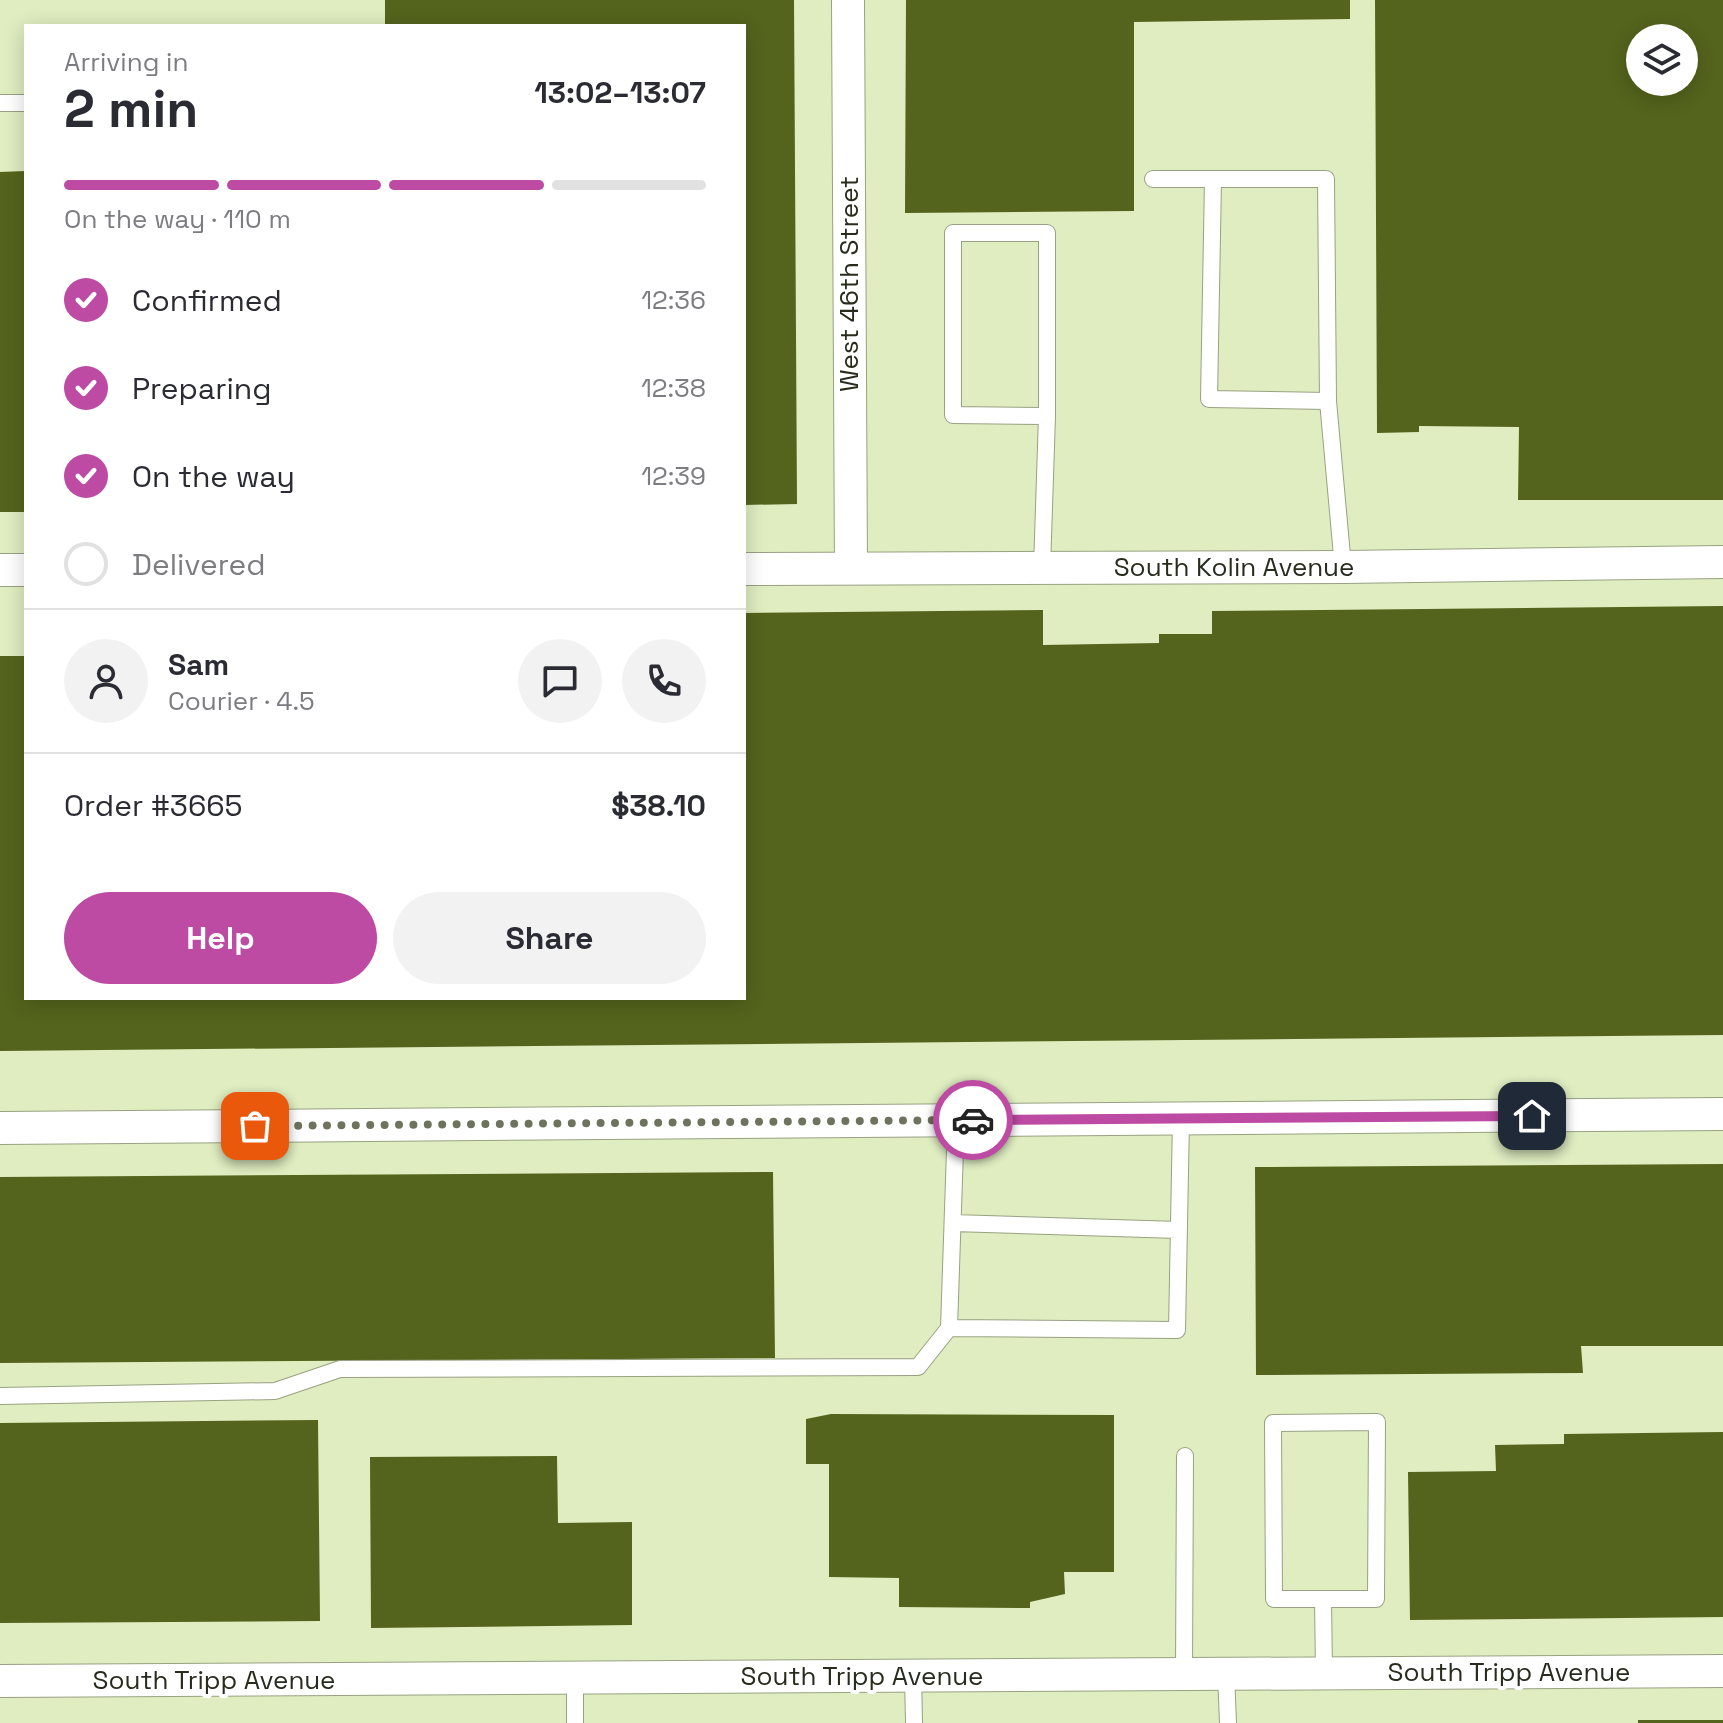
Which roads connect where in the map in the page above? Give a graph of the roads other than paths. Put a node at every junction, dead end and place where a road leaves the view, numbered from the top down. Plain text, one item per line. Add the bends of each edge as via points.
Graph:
1 (848, 0) edge
2 (0, 103) edge
3 (24, 103) edge
4 (1153, 179) dead end
5 (1213, 180) junction
6 (1328, 401) junction
7 (1047, 416) junction
8 (1723, 562) edge
9 (1343, 567) junction
10 (851, 568) junction
11 (1042, 568) junction
12 (746, 569) edge
13 (0, 570) edge
14 (24, 570) edge
15 (1723, 1114) edge
16 (1181, 1119) junction
17 (956, 1120) junction
18 (0, 1128) edge
19 (953, 1223) junction
20 (1179, 1230) junction
21 (949, 1328) junction
22 (0, 1396) edge
23 (1185, 1456) dead end
24 (1323, 1599) junction
25 (1723, 1671) edge
26 (1324, 1673) junction
27 (1184, 1674) junction
28 (1226, 1674) junction
29 (913, 1675) junction
30 (575, 1678) junction
31 (0, 1681) edge
32 (575, 1723) edge
33 (914, 1723) edge
34 (1228, 1723) edge

1 - 10 street, West 46th Street
2 - 3 lane
4 - 5 lane
5 - 6 lane via 1326,179
5 - 6 lane via 1209,399
6 - 9 lane
7 - 7 lane via 1047,233 953,233 953,415
7 - 11 lane
8 - 9 street, South Kolin Avenue
9 - 11 street, South Kolin Avenue
10 - 11 street, South Kolin Avenue
10 - 12 street, South Kolin Avenue
13 - 14 street
15 - 16 street
16 - 17 street
16 - 20 lane
17 - 18 street
17 - 19 lane
19 - 20 lane
19 - 21 lane
20 - 21 lane via 1177,1330
21 - 22 lane via 918,1367 340,1369 275,1391
23 - 27 lane
24 - 24 lane via 1376,1599 1377,1422 1273,1423 1274,1599
24 - 26 lane
25 - 26 street, South Tripp Avenue
26 - 28 street, South Tripp Avenue
27 - 28 street, South Tripp Avenue
27 - 29 street, South Tripp Avenue
28 - 34 lane
29 - 30 street, South Tripp Avenue
29 - 33 lane
30 - 31 street, South Tripp Avenue
30 - 32 lane

